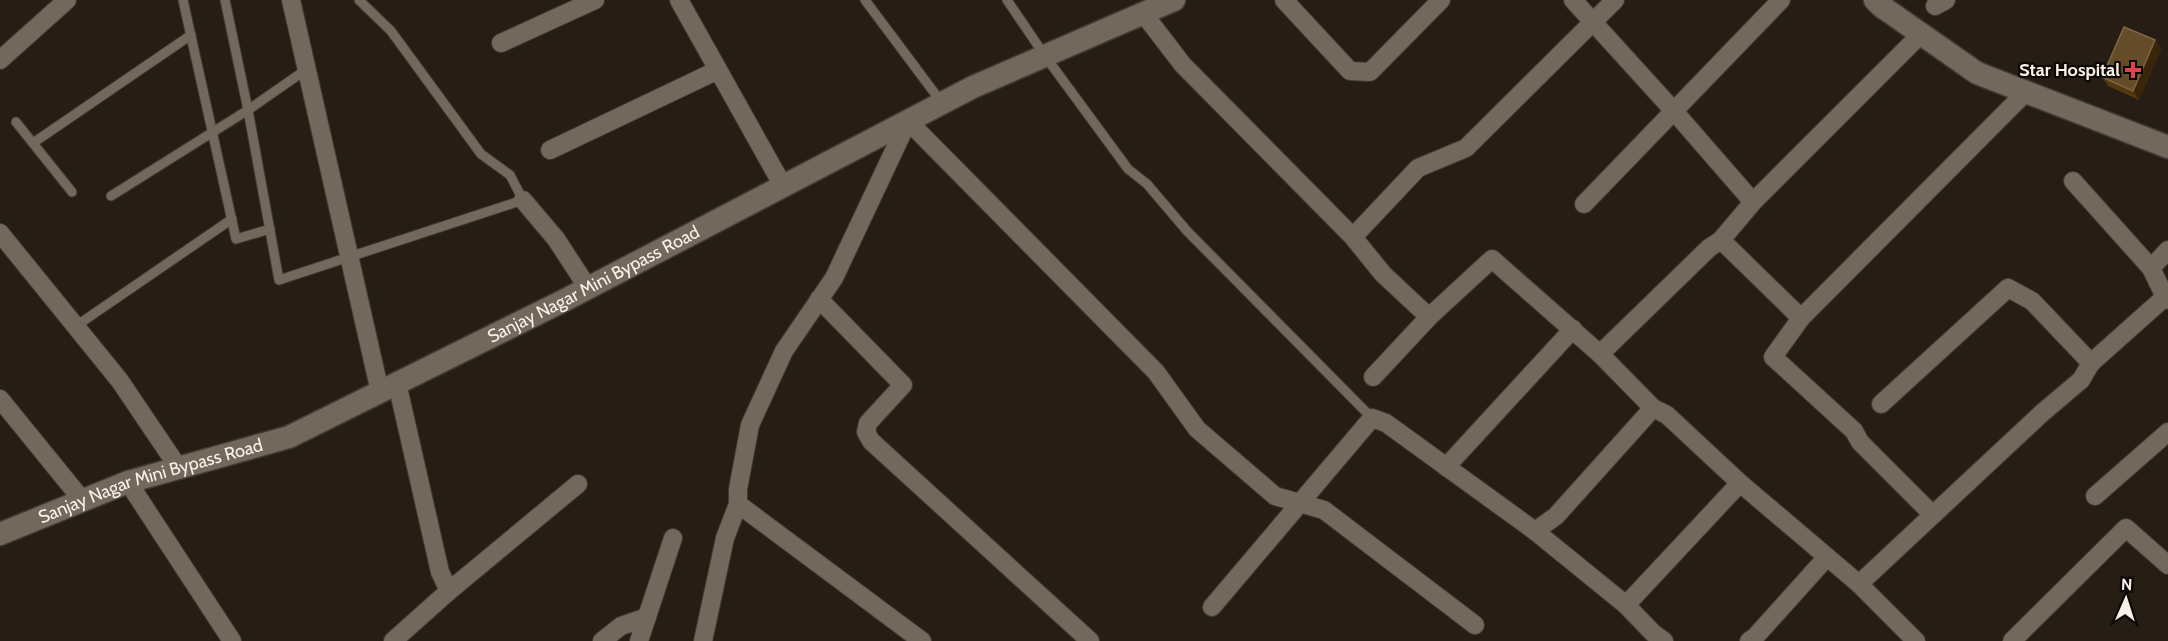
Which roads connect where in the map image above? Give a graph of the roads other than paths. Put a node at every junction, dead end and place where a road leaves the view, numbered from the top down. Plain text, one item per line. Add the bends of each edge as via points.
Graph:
1 (67, 0) edge
2 (183, 0) edge
3 (225, 0) edge
4 (291, 0) edge
5 (359, 0) edge
6 (595, 0) edge
7 (679, 0) edge
8 (865, 0) edge
9 (1007, 0) edge
10 (1174, 0) edge
11 (1284, 0) edge
12 (1441, 0) edge
13 (1573, 0) edge
14 (1615, 0) edge
15 (1781, 0) edge
16 (1875, 0) edge
17 (1143, 13) junction
18 (1593, 22) junction
19 (1921, 34) junction
20 (191, 35) junction
21 (501, 43) dead end
22 (1045, 56) junction
23 (0, 60) edge
24 (307, 69) junction
25 (718, 70) junction
26 (2026, 92) junction
27 (942, 103) junction
28 (248, 110) junction
29 (1673, 110) junction
30 (908, 121) junction
31 (16, 122) dead end
32 (212, 133) junction
33 (33, 143) junction
34 (2168, 147) edge
35 (549, 150) dead end
36 (2073, 181) dead end
37 (783, 186) junction
38 (72, 192) dead end
39 (111, 196) dead end
40 (523, 200) junction
41 (1753, 202) junction
42 (1584, 204) dead end
43 (231, 219) junction
44 (270, 229) junction
45 (0, 233) edge
46 (1353, 237) junction
47 (1721, 240) junction
48 (2168, 250) edge
49 (350, 257) junction
50 (2151, 268) junction
51 (588, 288) junction
52 (819, 299) junction
53 (2166, 299) edge
54 (1429, 317) junction
55 (1801, 318) junction
56 (76, 327) junction
57 (1573, 329) junction
58 (1600, 354) junction
59 (2091, 363) junction
60 (1373, 377) dead end
61 (389, 387) junction
62 (0, 399) edge
63 (1881, 404) dead end
64 (1653, 408) junction
65 (1372, 418) junction
66 (2168, 432) edge
67 (178, 467) junction
68 (1446, 467) junction
69 (128, 482) junction
70 (1740, 483) junction
71 (578, 484) dead end
72 (2095, 496) dead end
73 (82, 501) junction
74 (738, 504) junction
75 (1301, 504) junction
76 (1933, 515) junction
77 (1535, 531) junction
78 (0, 534) edge
79 (673, 538) dead end
80 (1827, 557) junction
81 (2168, 565) edge
82 (1859, 584) junction
83 (449, 591) junction
84 (1626, 605) junction
85 (1212, 607) dead end
86 (647, 617) junction
87 (1475, 625) dead end
88 (1654, 638) edge
89 (1754, 640) edge
90 (232, 641) edge
91 (393, 641) edge
92 (602, 641) edge
93 (639, 641) edge
94 (703, 641) edge
95 (922, 641) edge
96 (1090, 641) edge
97 (1916, 641) edge
98 (2012, 641) edge

1 - 23 street
2 - 20 lane
3 - 28 lane
4 - 24 street
5 - 40 lane via 391,31 482,154 510,175
6 - 21 street
7 - 25 street
8 - 27 lane
9 - 22 lane
10 - 17 street, Sanjay Nagar Mini Bypass Road
11 - 12 street via 1350,71 1370,72
13 - 18 street
14 - 18 street
15 - 29 street
16 - 19 street
17 - 22 street, Sanjay Nagar Mini Bypass Road
17 - 46 street via 1183,65
18 - 29 street
18 - 46 street via 1466,148 1419,168
19 - 26 street via 1977,73
19 - 41 street
20 - 32 lane
20 - 33 lane
22 - 27 street, Sanjay Nagar Mini Bypass Road
22 - 65 lane via 1128,169 1147,184 1187,231
24 - 28 lane
24 - 49 street
25 - 35 street
25 - 37 street
26 - 34 street
26 - 55 street
27 - 30 street, Sanjay Nagar Mini Bypass Road
28 - 32 lane
28 - 44 lane
29 - 41 street
29 - 42 street
30 - 37 street, Sanjay Nagar Mini Bypass Road
30 - 52 street via 834,278
30 - 75 street via 1156,372 1197,429 1275,496
31 - 33 lane
32 - 39 lane
32 - 43 lane
33 - 38 lane
36 - 50 street
37 - 51 street, Sanjay Nagar Mini Bypass Road
40 - 49 lane
40 - 51 street via 556,239
41 - 47 street
43 - 44 lane via 236,239
43 - 56 lane
44 - 49 lane via 279,280
45 - 56 street
46 - 54 street via 1383,274
47 - 55 street
47 - 58 street via 1708,248
48 - 50 street
49 - 61 street
50 - 53 street
51 - 61 street, Sanjay Nagar Mini Bypass Road
52 - 74 street via 784,351 750,425
52 - 96 street via 903,385 868,423 866,432 871,441
53 - 59 street
54 - 57 street via 1492,259
54 - 60 street
55 - 76 street via 1773,357 1854,431 1860,442
56 - 67 street via 120,381
57 - 58 street
57 - 68 street
58 - 64 street
59 - 63 street via 2032,301 2008,288
59 - 76 street via 2081,380
61 - 67 street, Sanjay Nagar Mini Bypass Road via 289,437
61 - 83 street via 440,572
62 - 73 street
64 - 70 street via 1667,415
64 - 77 street via 1556,516
65 - 68 street via 1386,423
65 - 75 street
66 - 72 street
67 - 69 street, Sanjay Nagar Mini Bypass Road
68 - 77 street
69 - 73 street, Sanjay Nagar Mini Bypass Road
69 - 90 street
70 - 80 street
70 - 84 street
71 - 83 street
73 - 78 street, Sanjay Nagar Mini Bypass Road
74 - 94 street via 725,538
74 - 95 street
75 - 85 street
75 - 87 street via 1324,510
76 - 82 street
77 - 84 street
79 - 86 street
80 - 82 street
80 - 89 street
81 - 98 street via 2126,528
82 - 97 street
83 - 91 street
84 - 88 street
86 - 92 street via 621,626
86 - 93 street

